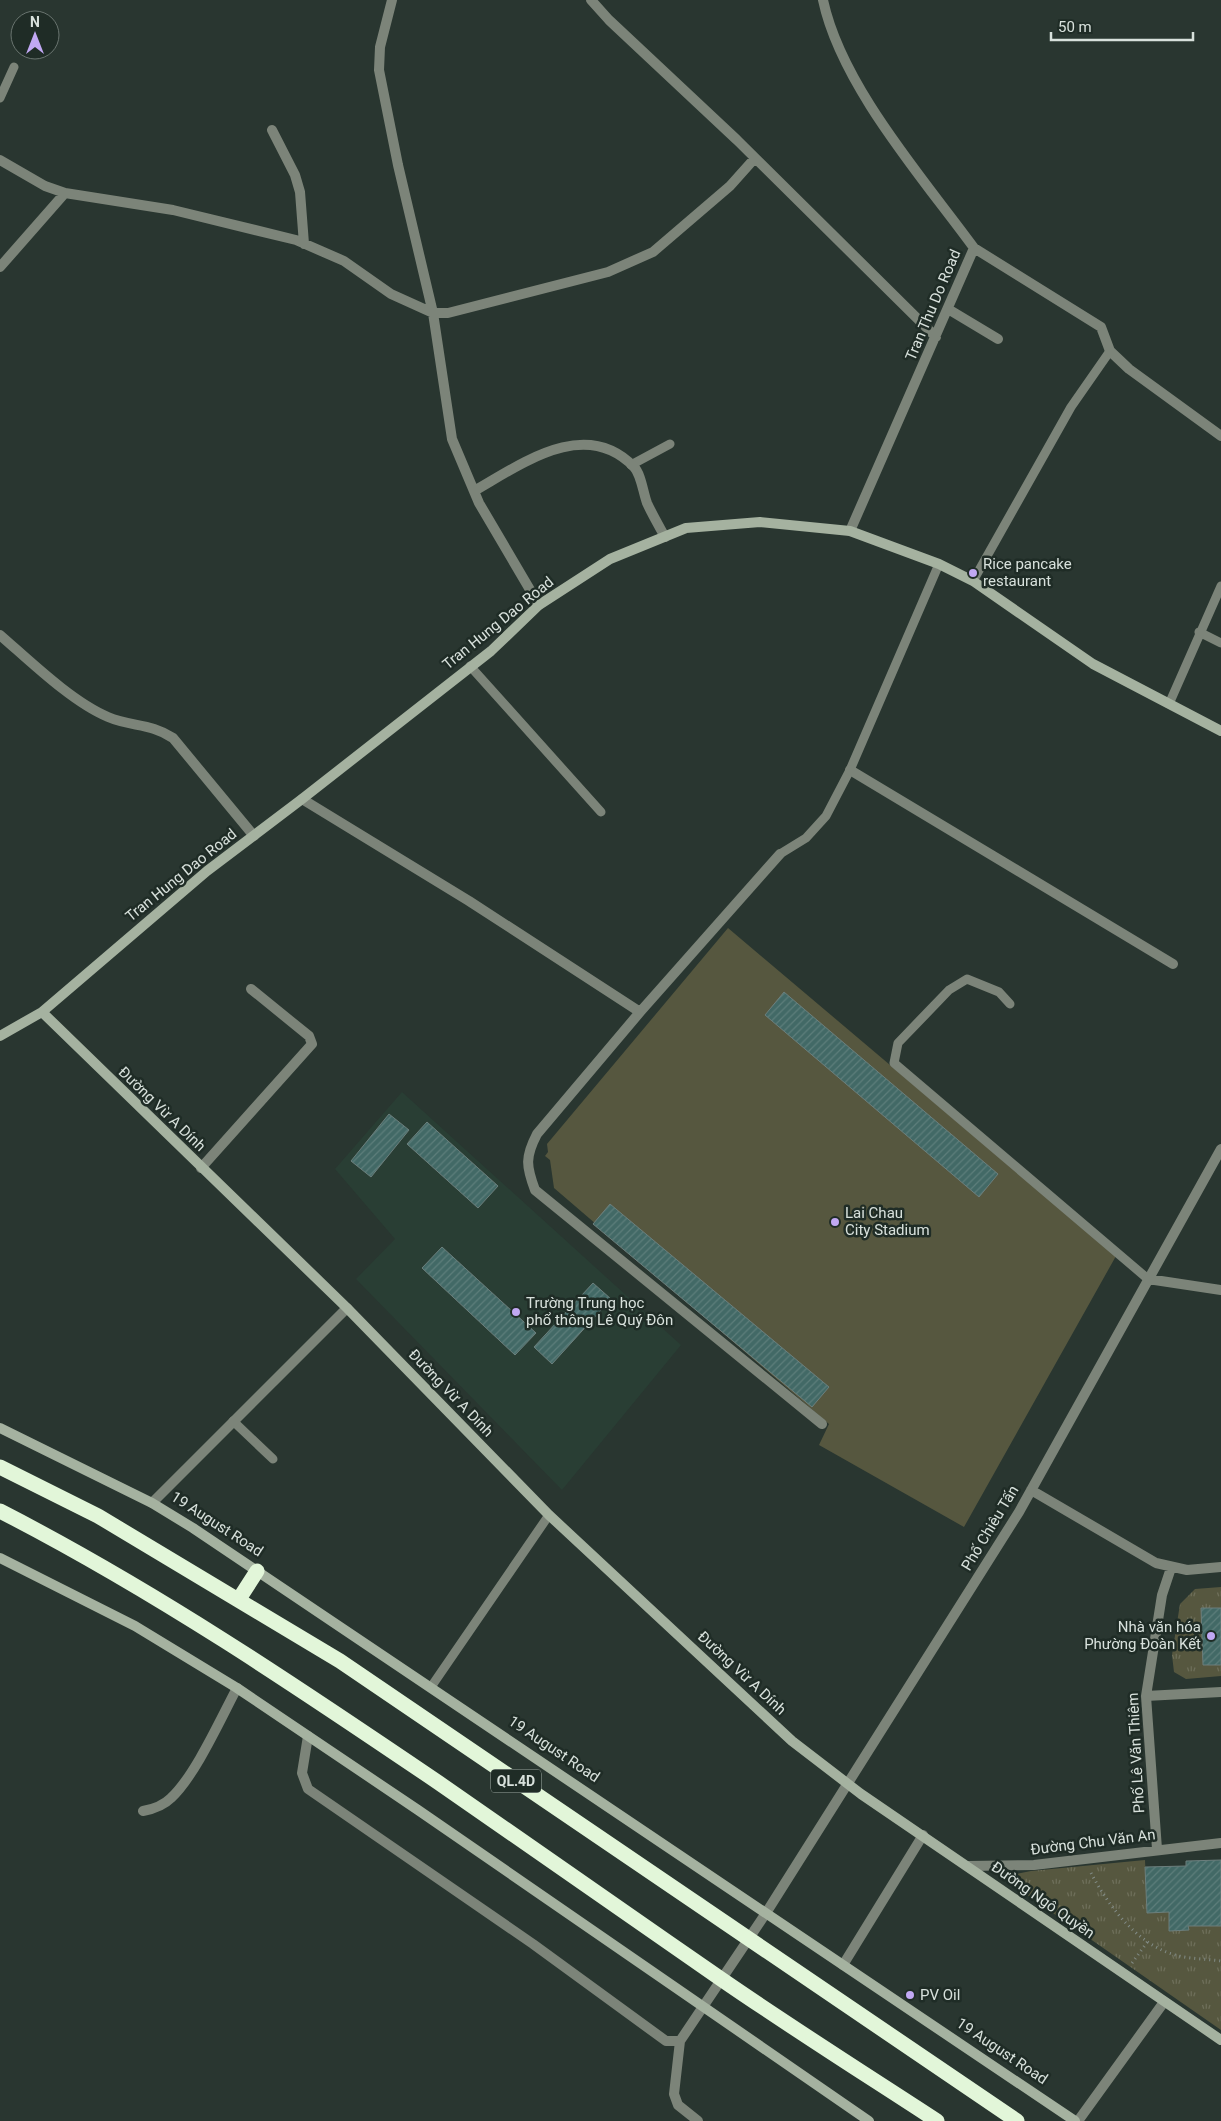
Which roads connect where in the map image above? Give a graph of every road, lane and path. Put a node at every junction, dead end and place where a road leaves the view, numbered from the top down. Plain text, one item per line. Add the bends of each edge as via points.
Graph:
1 (392, 0) edge
2 (592, 0) edge
3 (824, 0) edge
4 (14, 68) dead end
5 (0, 98) edge
6 (272, 130) dead end
7 (756, 158) junction
8 (0, 160) edge
9 (65, 193) junction
10 (304, 244) junction
11 (974, 248) junction
12 (0, 267) edge
13 (948, 309) junction
14 (433, 313) junction
15 (936, 337) junction
16 (998, 339) dead end
17 (1110, 351) junction
18 (1221, 436) edge
19 (670, 444) dead end
20 (631, 465) junction
21 (474, 491) junction
22 (850, 531) junction
23 (664, 537) junction
24 (939, 564) junction
25 (973, 581) junction
26 (1221, 586) edge
27 (539, 606) junction
28 (1200, 632) junction
29 (0, 636) edge
30 (1221, 643) edge
31 (470, 666) junction
32 (1170, 704) junction
33 (1221, 731) edge
34 (850, 770) junction
35 (302, 799) junction
36 (601, 812) dead end
37 (254, 836) junction
38 (780, 854) joint
39 (1173, 964) dead end
40 (251, 989) dead end
41 (1010, 1004) dead end
42 (42, 1012) junction
43 (640, 1012) junction
44 (0, 1036) edge
45 (1221, 1149) edge
46 (201, 1168) junction
47 (1148, 1278) junction
48 (1221, 1290) edge
49 (347, 1308) junction
50 (233, 1421) junction
51 (822, 1424) dead end
52 (0, 1428) edge
53 (273, 1459) dead end
54 (0, 1467) edge
55 (1031, 1490) junction
56 (152, 1503) junction
57 (0, 1511) edge
58 (550, 1515) junction
59 (0, 1558) edge
60 (1221, 1567) edge
61 (1171, 1568) junction
62 (257, 1571) junction
63 (239, 1599) junction
64 (431, 1687) junction
65 (237, 1688) junction
66 (1221, 1692) edge
67 (1146, 1696) junction
68 (308, 1736) junction
69 (848, 1784) junction
70 (143, 1811) dead end
71 (924, 1836) junction
72 (1221, 1843) edge
73 (1157, 1849) junction
74 (968, 1866) junction
75 (1088, 1869) dead end
76 (766, 1913) junction
77 (749, 1940) junction
78 (1148, 1941) junction
79 (1132, 1963) dead end
80 (1221, 1963) edge
81 (843, 1965) junction
82 (722, 1980) junction
83 (1164, 2002) junction
84 (703, 2007) junction
85 (1221, 2040) edge
86 (680, 2042) junction
87 (698, 2121) edge
88 (869, 2121) edge
89 (937, 2121) edge
90 (1017, 2121) edge
91 (1077, 2121) edge

1 - 14 street via 380,47 379,70
2 - 7 street via 609,20
3 - 11 street, Tran Thu Do Road via 828,22 858,84 881,121
4 - 5 lane
6 - 10 street via 300,192
7 - 14 street via 730,186 653,252 608,272 448,313
7 - 15 street
8 - 9 street via 44,186
9 - 10 street via 214,218
9 - 12 street
10 - 14 street via 344,261 392,294
11 - 13 street, Tran Thu Do Road
11 - 17 street via 1101,327
13 - 15 street, Tran Thu Do Road
13 - 16 street
14 - 21 street via 452,439
15 - 22 street, Tran Thu Do Road
17 - 18 street via 1129,369
17 - 25 lane via 1071,407
19 - 20 lane
20 - 21 street via 612,450 590,445 562,446 533,457
20 - 23 street
21 - 27 street
22 - 23 street, Tran Hung Dao Road via 760,522 686,528
22 - 24 street, Tran Hung Dao Road
23 - 27 street, Tran Hung Dao Road via 610,559
24 - 25 street, Tran Hung Dao Road
24 - 34 lane
25 - 32 street, Tran Hung Dao Road via 1093,664
26 - 28 lane
27 - 31 street, Tran Hung Dao Road
28 - 30 lane
28 - 32 lane
29 - 37 street via 90,707 108,717 160,729 173,738
31 - 35 street, Tran Hung Dao Road
31 - 36 lane
32 - 33 street, Tran Hung Dao Road
34 - 38 lane via 826,816 806,838
34 - 39 street
35 - 37 street, Tran Hung Dao Road
35 - 43 street via 470,901
37 - 42 street, Tran Hung Dao Road via 207,871
38 - 43 street
40 - 46 street via 309,1036 312,1044
41 - 47 lane via 999,992 967,979 949,990 898,1043 894,1063
42 - 44 street, Tran Hung Dao Road
42 - 46 street, Đường Vừ A Dính
43 - 51 street via 537,1134 528,1152 528,1172 535,1190
45 - 47 street, Phố Chiêu Tấn
46 - 49 street, Đường Vừ A Dính
47 - 48 street
47 - 55 street, Phố Chiêu Tấn
49 - 50 street
49 - 58 street, Đường Vừ A Dính
50 - 53 lane
50 - 56 street
52 - 56 street, 19 August Road
54 - 63 highway, QL.4D via 98,1516
55 - 61 street via 1156,1563
55 - 69 street, Phố Chiêu Tấn
56 - 62 street, 19 August Road
57 - 82 highway, QL.4D via 151,1593 329,1709
58 - 64 lane
58 - 69 street, Đường Vừ A Dính via 792,1740
59 - 65 street via 135,1626
60 - 61 street
61 - 67 street, Phố Lê Văn Thiêm via 1162,1595
62 - 63 highway
62 - 64 street, 19 August Road
63 - 77 highway, QL.4D via 340,1661
64 - 76 street, 19 August Road
65 - 68 street
65 - 70 street via 185,1783 158,1808
66 - 67 street
67 - 73 street, Phố Lê Văn Thiêm
68 - 84 street
68 - 86 street via 302,1772 308,1789 533,1944 666,2042
69 - 71 street, Đường Ngô Quyền
69 - 76 street, Phố Chiêu Tấn
71 - 74 street, Đường Ngô Quyền
71 - 81 street
72 - 73 street, Đường Chu Văn An
73 - 74 street, Đường Chu Văn An via 1034,1865
74 - 83 street, Đường Ngô Quyền
75 - 78 path via 1116,1912
76 - 77 street, Phố Chiêu Tấn
76 - 81 street, 19 August Road
77 - 82 street, Phố Chiêu Tấn
77 - 90 highway, QL.4D
78 - 79 path
78 - 80 path via 1177,1956
81 - 91 street, 19 August Road
82 - 84 street, Phố Chiêu Tấn
82 - 89 highway, QL.4D
83 - 85 street, Đường Ngô Quyền
83 - 91 street
84 - 86 street, Phố Chiêu Tấn
84 - 88 street
86 - 87 street via 674,2094 678,2105

